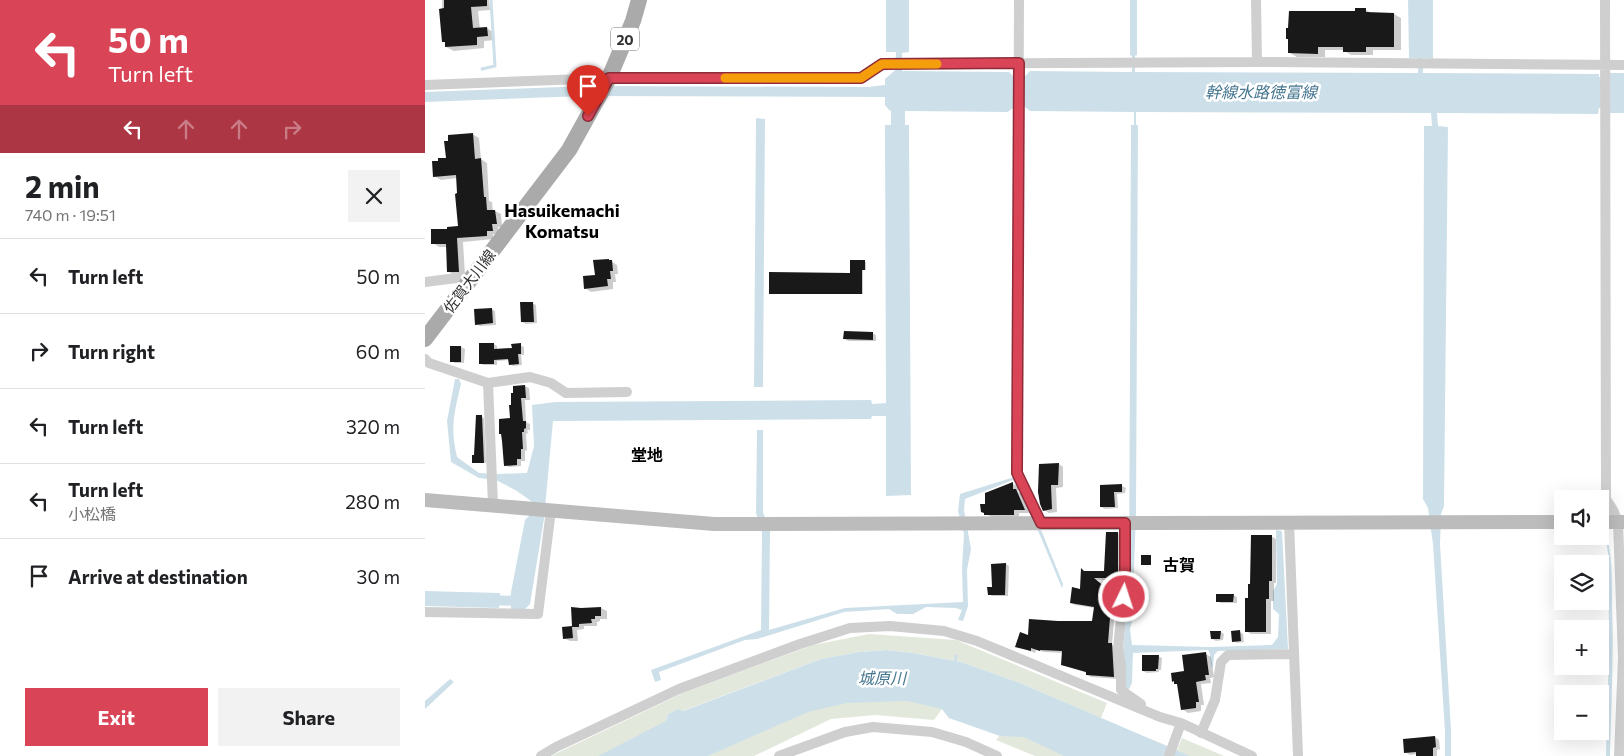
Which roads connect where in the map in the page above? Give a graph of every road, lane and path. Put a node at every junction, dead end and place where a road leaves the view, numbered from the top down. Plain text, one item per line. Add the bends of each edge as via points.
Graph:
1 (639, 0) edge
2 (1019, 0) edge
3 (1256, 0) edge
4 (1605, 0) edge
5 (1257, 62) junction
6 (1624, 65) edge
7 (1020, 67) junction
8 (1605, 69) junction
9 (609, 78) junction
10 (425, 85) edge
11 (425, 282) edge
12 (468, 282) junction
13 (428, 328) edge
14 (425, 359) edge
15 (488, 382) junction
16 (627, 392) dead end
17 (425, 500) edge
18 (493, 505) junction
19 (549, 510) junction
20 (1289, 522) junction
21 (1554, 522) edge
22 (1612, 522) edge
23 (1038, 523) junction
24 (1132, 523) junction
25 (425, 612) edge
26 (1294, 654) junction
27 (1160, 717) junction
28 (1180, 726) junction
29 (1201, 733) junction
30 (541, 756) edge
31 (779, 756) edge
32 (997, 756) edge
33 (1169, 756) edge
34 (1252, 756) edge
35 (1298, 756) edge
36 (1619, 756) edge

1 - 9 main road, 20
2 - 7 street
3 - 5 street
4 - 8 street
5 - 7 street
5 - 8 street
6 - 8 street
7 - 9 street via 882,64 861,78
7 - 23 street via 1017,473
8 - 22 street via 1605,499 1613,510
9 - 10 street
9 - 12 main road, 佐賀大川線 / 20 via 569,150
11 - 12 street via 456,278
12 - 13 main road, 佐賀大川線 / 20
14 - 15 street
15 - 16 street via 530,377 551,383 566,393
15 - 18 street
17 - 18 street
18 - 19 street
19 - 23 street via 714,524
19 - 25 street via 538,614
20 - 21 street
20 - 24 street
20 - 26 street
22 - 36 street via 1623,658
23 - 24 street
24 - 27 street via 1118,648 1121,690
26 - 29 street via 1228,655 1221,662 1215,700
26 - 35 street
27 - 28 street
27 - 30 street via 977,641 944,631 890,626 850,628 679,689
28 - 29 street
28 - 33 street
29 - 34 street
31 - 32 street via 845,732 873,727 932,732

